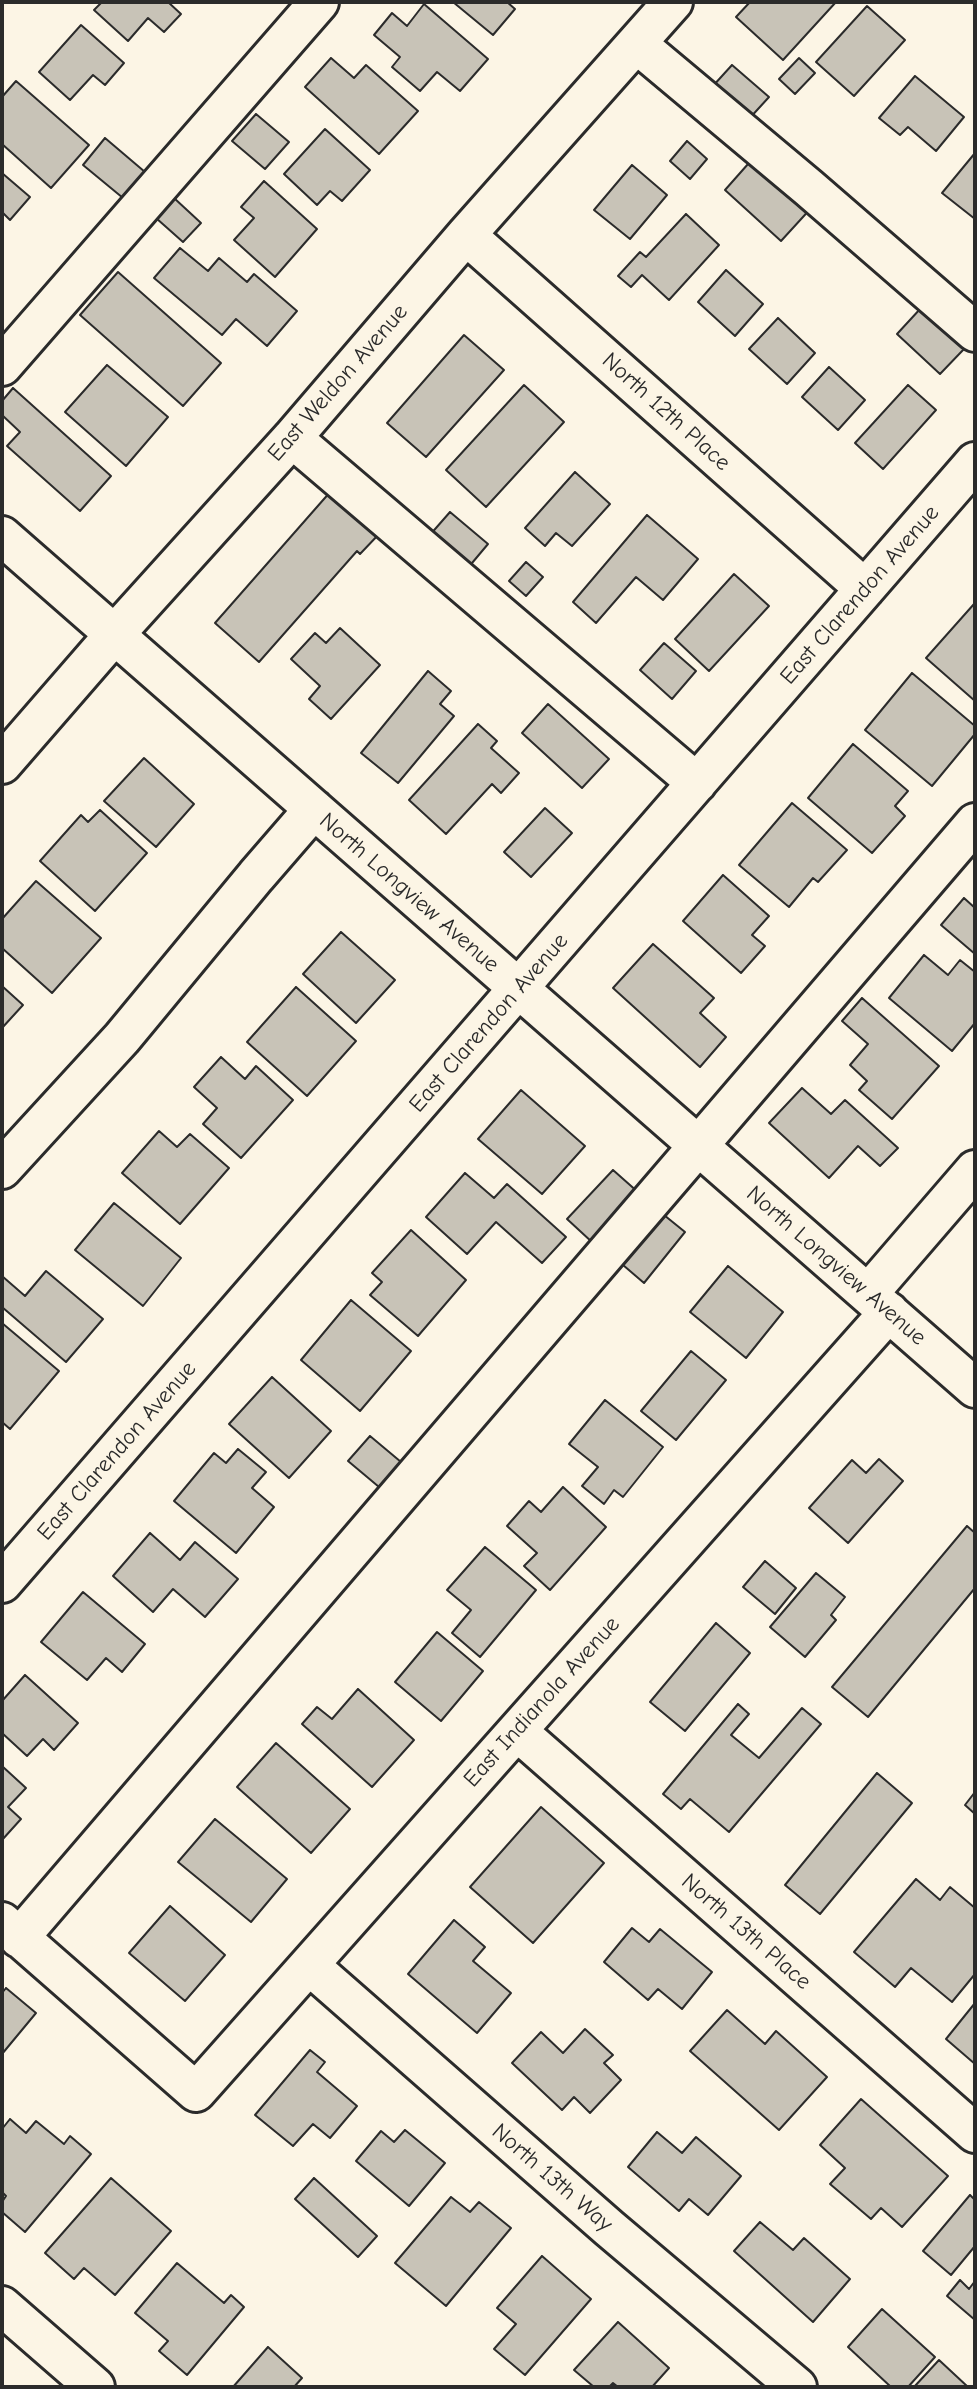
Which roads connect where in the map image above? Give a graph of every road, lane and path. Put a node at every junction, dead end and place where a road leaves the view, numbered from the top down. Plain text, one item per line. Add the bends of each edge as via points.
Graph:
1 (319, 2) edge
2 (673, 2) edge
3 (636, 44) junction
4 (466, 235) junction
5 (975, 332) edge
6 (2, 366) edge
7 (292, 438) junction
8 (975, 462) edge
9 (2, 536) edge
10 (865, 589) junction
11 (114, 635) junction
12 (2, 764) edge
13 (697, 783) junction
14 (314, 809) junction
15 (975, 823) edge
16 (519, 989) junction
17 (698, 1145) junction
18 (2, 1169) edge
19 (975, 1170) edge
20 (878, 1303) junction
21 (975, 1388) edge
22 (2, 1583) edge
23 (517, 1731) junction
24 (11, 1930) edge
25 (309, 1965) junction
26 (975, 2133) edge
27 (2, 2306) edge
28 (95, 2387) edge
29 (797, 2387) edge

1 - 6 street
2 - 3 street, East Weldon Avenue
3 - 4 street, East Weldon Avenue
3 - 5 street
4 - 7 street, East Weldon Avenue
4 - 10 street, North 12th Place
7 - 11 street, East Weldon Avenue
7 - 13 street
8 - 10 street, East Clarendon Avenue
9 - 11 street, North Longview Avenue
10 - 13 street, East Clarendon Avenue
11 - 12 street, East Weldon Avenue
11 - 14 street, North Longview Avenue
13 - 16 street, East Clarendon Avenue
14 - 16 street, North Longview Avenue
14 - 18 street via 122,1038
15 - 17 street
16 - 17 street, North Longview Avenue
16 - 22 street, East Clarendon Avenue
17 - 20 street, North Longview Avenue
17 - 24 street
19 - 20 street, East Indianola Avenue
20 - 21 street, North Longview Avenue
20 - 23 street, East Indianola Avenue
23 - 25 street, East Indianola Avenue
23 - 26 street, North 13th Place
24 - 25 street, East Indianola Avenue via 196,2092
25 - 29 street, North 13th Way
27 - 28 street

